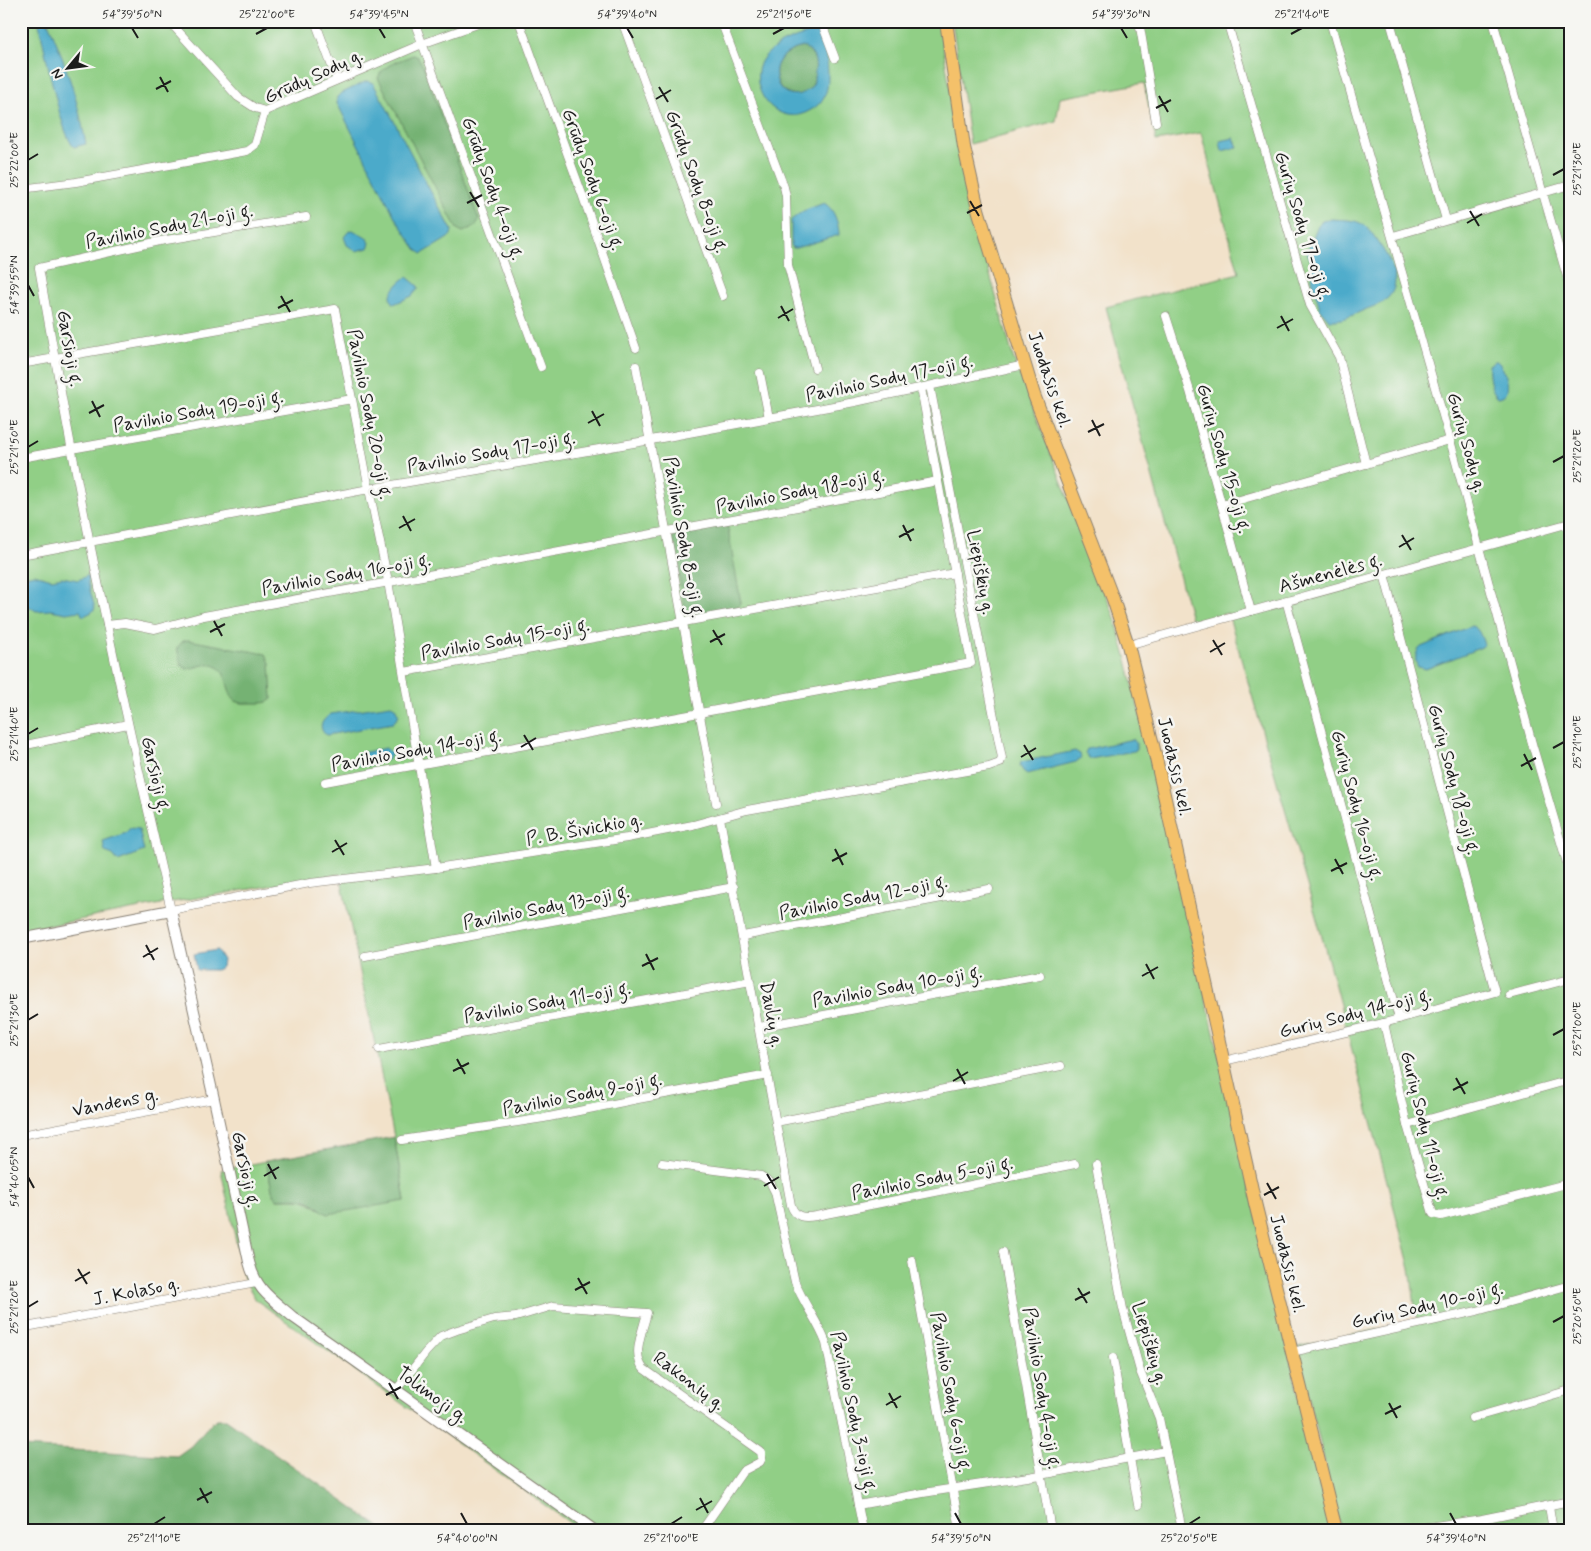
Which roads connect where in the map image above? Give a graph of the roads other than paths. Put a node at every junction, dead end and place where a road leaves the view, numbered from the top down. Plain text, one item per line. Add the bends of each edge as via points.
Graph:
1 (169, 21) edge
2 (315, 21) edge
3 (414, 21) edge
4 (486, 21) edge
5 (519, 21) edge
6 (622, 21) edge
7 (721, 21) edge
8 (821, 21) edge
9 (946, 21) edge
10 (1139, 21) edge
11 (1227, 21) edge
12 (1330, 21) edge
13 (1390, 21) edge
14 (1493, 21) edge
15 (422, 44) junction
16 (834, 58) dead end
17 (337, 80) junction
18 (265, 111) junction
19 (1156, 122) dead end
20 (1570, 186) edge
21 (22, 189) edge
22 (1543, 193) junction
23 (306, 217) dead end
24 (1446, 220) junction
25 (1393, 236) junction
26 (40, 268) joint
27 (1570, 287) edge
28 (723, 296) dead end
29 (1166, 316) dead end
30 (636, 348) dead end
31 (56, 359) junction
32 (21, 364) edge
33 (1025, 365) junction
34 (636, 366) dead end
35 (541, 367) dead end
36 (815, 368) dead end
37 (760, 373) dead end
38 (930, 386) junction
39 (921, 388) junction
40 (352, 399) junction
41 (769, 418) junction
42 (651, 440) junction
43 (1450, 440) junction
44 (72, 450) junction
45 (21, 458) edge
46 (1366, 464) junction
47 (938, 481) junction
48 (369, 489) junction
49 (1222, 505) junction
50 (1570, 523) edge
51 (668, 531) junction
52 (90, 542) junction
53 (1480, 548) junction
54 (21, 555) edge
55 (955, 573) junction
56 (1384, 574) junction
57 (388, 581) junction
58 (1286, 600) junction
59 (1251, 611) junction
60 (684, 623) junction
61 (107, 625) junction
62 (1128, 645) junction
63 (404, 672) junction
64 (700, 713) junction
65 (128, 724) junction
66 (21, 746) edge
67 (1000, 763) joint
68 (420, 764) junction
69 (325, 782) dead end
70 (716, 802) dead end
71 (720, 818) junction
72 (436, 868) junction
73 (1570, 873) edge
74 (734, 887) junction
75 (989, 889) dead end
76 (170, 910) junction
77 (743, 936) junction
78 (21, 940) edge
79 (365, 956) dead end
80 (1040, 975) dead end
81 (1570, 979) edge
82 (751, 981) junction
83 (1494, 992) joint
84 (1509, 995) dead end
85 (1399, 1019) junction
86 (1384, 1023) junction
87 (759, 1027) junction
88 (379, 1049) dead end
89 (1224, 1061) junction
90 (1061, 1066) dead end
91 (768, 1075) junction
92 (1570, 1080) edge
93 (214, 1099) junction
94 (776, 1122) junction
95 (1407, 1125) junction
96 (21, 1135) edge
97 (402, 1140) dead end
98 (662, 1163) dead end
99 (1075, 1164) dead end
100 (1096, 1164) dead end
101 (1570, 1183) edge
102 (796, 1214) joint
103 (1003, 1252) dead end
104 (912, 1260) dead end
105 (256, 1283) junction
106 (1570, 1285) edge
107 (21, 1328) edge
108 (1292, 1352) junction
109 (1113, 1358) dead end
110 (396, 1389) junction
111 (1570, 1390) edge
112 (1472, 1418) dead end
113 (1166, 1451) junction
114 (1131, 1458) junction
115 (1040, 1475) junction
116 (952, 1488) junction
117 (1570, 1501) edge
118 (858, 1505) junction
119 (1138, 1505) dead end
120 (1549, 1506) junction
121 (594, 1530) edge
122 (702, 1530) edge
123 (863, 1530) edge
124 (960, 1530) edge
125 (1051, 1530) edge
126 (1182, 1530) edge
127 (1336, 1530) edge
128 (1408, 1530) edge
129 (1553, 1530) edge

1 - 18 street via 238,97
2 - 17 street
3 - 15 street, Grūdų Sodų 4-oji g.
4 - 15 street, Grūdų Sodų g.
5 - 30 street, Grūdų Sodų 6-oji g.
6 - 28 street, Grūdų Sodų 8-oji g.
7 - 36 street via 784,187 788,265
8 - 16 street
9 - 33 main road, Juodasis kel. via 971,182
10 - 19 street
11 - 46 street, Gurių Sodų 17-oji g. via 1310,305 1339,357
12 - 25 street, Gurių Sodų g.
13 - 24 street
14 - 22 street
15 - 17 street, Grūdų Sodų g.
15 - 35 street, Grūdų Sodų 4-oji g.
17 - 18 street, Grūdų Sodų g.
18 - 21 street, Grūdų Sodų g. via 256,145 247,151
20 - 22 street
22 - 24 street
22 - 27 street
23 - 26 street, Pavilnio Sodų 21-oji g. via 160,241
24 - 25 street
25 - 43 street, Gurių Sodų g.
26 - 31 street, Garsioji g.
29 - 49 street, Gurių Sodų 15-oji g.
31 - 32 street, Pavilnio Sodų 20-oji g.
31 - 40 street, Pavilnio Sodų 20-oji g. via 336,309
31 - 44 street, Garsioji g.
33 - 38 street, Pavilnio Sodų 17-oji g.
33 - 62 main road, Juodasis kel.
34 - 42 street, Pavilnio Sodų 8-oji g.
37 - 41 street
38 - 39 street, Pavilnio Sodų 17-oji g.
38 - 67 street, Liepiškių g. via 1002,758
39 - 41 street, Pavilnio Sodų 17-oji g.
39 - 47 street
40 - 44 street, Pavilnio Sodų 19-oji g.
40 - 48 street, Pavilnio Sodų 20-oji g.
41 - 42 street, Pavilnio Sodų 17-oji g.
42 - 48 street, Pavilnio Sodų 17-oji g.
42 - 51 street, Pavilnio Sodų 8-oji g.
43 - 46 street
43 - 53 street, Gurių Sodų g.
44 - 45 street, Pavilnio Sodų 19-oji g.
44 - 52 street, Garsioji g.
46 - 49 street
47 - 51 street, Pavilnio Sodų 18-oji g.
47 - 55 street
48 - 52 street, Pavilnio Sodų 17-oji g.
48 - 57 street, Pavilnio Sodų 20-oji g.
49 - 59 street, Gurių Sodų 15-oji g.
50 - 53 street, Ašmenėlės g.
51 - 57 street, Pavilnio Sodų 16-oji g.
51 - 60 street, Pavilnio Sodų 8-oji g.
52 - 54 street, Pavilnio Sodų 17-oji g.
52 - 61 street, Garsioji g.
53 - 56 street, Ašmenėlės g.
53 - 73 street, Gurių Sodų g.
55 - 60 street, Pavilnio Sodų 15-oji g.
55 - 64 street, Pavilnio Sodų 14-oji g. via 971,663
56 - 58 street, Ašmenėlės g.
56 - 83 street, Gurių Sodų 18-oji g.
57 - 61 street, Pavilnio Sodų 16-oji g. via 204,616 155,629 125,623
57 - 63 street, Pavilnio Sodų 20-oji g.
58 - 59 street, Ašmenėlės g.
58 - 85 street, Gurių Sodų 16-oji g.
59 - 62 street, Ašmenėlės g.
60 - 63 street, Pavilnio Sodų 15-oji g.
60 - 64 street, Pavilnio Sodų 8-oji g.
61 - 65 street, Garsioji g.
62 - 89 main road, Juodasis kel.
63 - 68 street, Pavilnio Sodų 20-oji g.
64 - 68 street, Pavilnio Sodų 14-oji g.
64 - 70 street, Pavilnio Sodų 8-oji g.
65 - 66 street
65 - 76 street, Garsioji g.
67 - 71 street, P. B. Šivickio g. via 747,810
68 - 69 street, Pavilnio Sodų 14-oji g.
68 - 72 street, Pavilnio Sodų 20-oji g.
71 - 72 street, P. B. Šivickio g. via 627,838
71 - 74 street, Daulių g.
72 - 76 street, P. B. Šivickio g. via 310,883
74 - 77 street, Daulių g.
74 - 79 street, Pavilnio Sodų 13-oji g.
75 - 77 street, Pavilnio Sodų 12-oji g.
76 - 78 street
76 - 93 street, Garsioji g.
77 - 82 street, Daulių g.
80 - 87 street, Pavilnio Sodų 10-oji g.
81 - 84 street
82 - 87 street, Daulių g.
82 - 88 street, Pavilnio Sodų 11-oji g.
83 - 85 street, Gurių Sodų 14-oji g.
85 - 86 street, Gurių Sodų 14-oji g.
86 - 89 street, Gurių Sodų 14-oji g.
86 - 95 street, Gurių Sodų 11-oji g.
87 - 91 street, Daulių g.
89 - 108 main road, Juodasis kel.
90 - 94 street
91 - 94 street, Daulių g.
91 - 97 street, Pavilnio Sodų 9-oji g. via 544,1118
92 - 95 street
93 - 96 street, Vandens g.
93 - 105 street, Garsioji g.
94 - 102 street, Daulių g. via 791,1205
95 - 101 street, Gurių Sodų 11-oji g. via 1431,1210 1437,1216
98 - 118 street, Pavilnio Sodų 3-ioji g. via 761,1176 770,1182 780,1207 795,1282 826,1343
99 - 102 street, Pavilnio Sodų 5-oji g. via 816,1216 804,1218
100 - 113 street, Liepiškių g. via 1122,1309 1140,1371 1159,1418
103 - 115 street, Pavilnio Sodų 4-oji g.
104 - 116 street, Pavilnio Sodų 6-oji g.
105 - 107 street, J. Kolaso g.
105 - 110 street, Tolimoji g. via 293,1317
106 - 108 street, Gurių Sodų 10-oji g. via 1469,1313
108 - 127 main road, Juodasis kel.
109 - 114 street
110 - 121 street, Tolimoji g.
110 - 122 street, Rakonių g. via 441,1336 457,1330 553,1306 647,1313 638,1352 640,1365 761,1452 760,1462 743,1471
111 - 112 street
113 - 114 street
113 - 126 street, Liepiškių g.
114 - 115 street
114 - 119 street
115 - 116 street
115 - 125 street, Pavilnio Sodų 4-oji g.
116 - 118 street
116 - 124 street, Pavilnio Sodų 6-oji g.
117 - 120 street
118 - 123 street, Pavilnio Sodų 3-ioji g.
120 - 128 street
120 - 129 street

